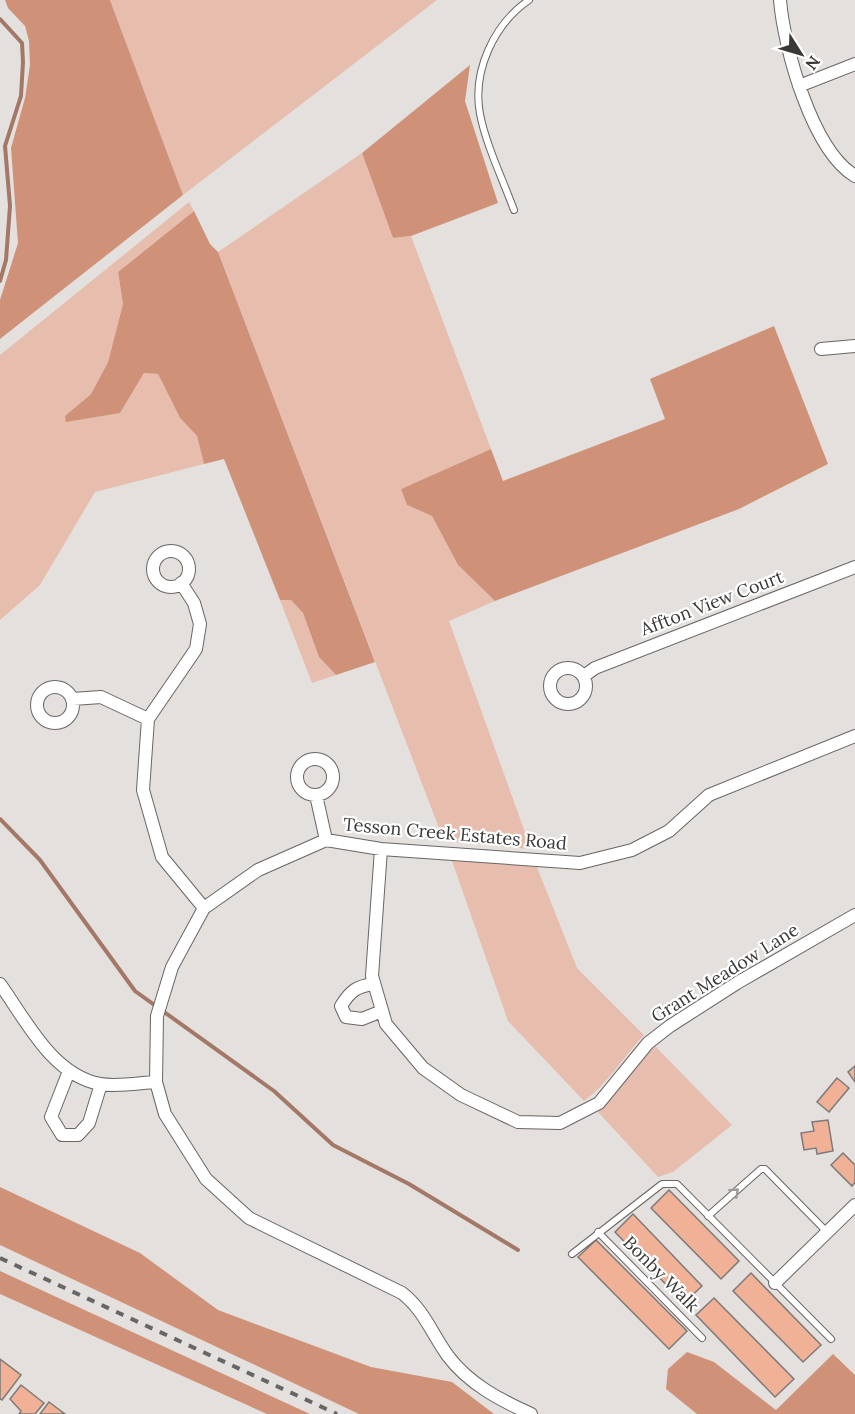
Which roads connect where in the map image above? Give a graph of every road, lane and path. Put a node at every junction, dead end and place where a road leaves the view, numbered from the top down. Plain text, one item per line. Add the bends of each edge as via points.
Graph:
1 (529, 0) edge
2 (780, 0) edge
3 (855, 64) edge
4 (799, 86) junction
5 (855, 176) edge
6 (514, 210) dead end
7 (855, 346) edge
8 (821, 349) dead end
9 (855, 567) edge
10 (181, 583) dead end
11 (584, 676) dead end
12 (73, 699) dead end
13 (148, 719) junction
14 (855, 736) edge
15 (316, 795) dead end
16 (326, 840) junction
17 (381, 849) junction
18 (204, 908) junction
19 (855, 915) edge
20 (0, 984) edge
21 (374, 984) junction
22 (382, 1011) junction
23 (69, 1071) junction
24 (156, 1082) junction
25 (101, 1084) junction
26 (855, 1205) edge
27 (708, 1216) junction
28 (598, 1232) junction
29 (828, 1233) junction
30 (572, 1254) dead end
31 (775, 1283) junction
32 (702, 1338) dead end
33 (831, 1339) dead end
34 (531, 1414) edge

1 - 6 lane via 506,20 489,47 478,83 480,115
2 - 4 street via 786,45
3 - 4 street
4 - 5 street via 827,147
7 - 8 street
9 - 11 street, Affton View Court
10 - 13 street via 194,603 200,624 196,649
12 - 13 street via 101,698
13 - 18 street via 143,790 162,857
14 - 17 street, Tesson Creek Estates Road via 709,795 669,831 632,850 601,858 580,862
15 - 16 street
16 - 17 street, Tesson Creek Estates Road
16 - 18 street, Tesson Creek Estates Road via 258,870
17 - 21 street, Grant Meadow Lane
18 - 24 street, Tesson Creek Estates Road via 172,967 157,1016
19 - 22 street, Grant Meadow Lane via 670,1026 648,1043 599,1103 560,1123 518,1122 461,1095 423,1068 386,1024
20 - 23 street via 45,1047
21 - 22 street, Grant Meadow Lane
21 - 22 street via 359,986 341,1006 346,1017 362,1020
23 - 25 street
23 - 25 street via 51,1117 62,1135 78,1135 89,1123
24 - 25 street
24 - 34 street, Tesson Creek Estates Road via 165,1114 206,1179 249,1218 402,1293 417,1305 449,1357 483,1390
26 - 29 street
27 - 28 lane via 677,1184 662,1185
27 -> 29 lane via 765,1169
27 - 31 lane
28 - 30 lane
28 - 32 lane, Bonby Walk
29 - 31 street
31 - 33 lane

